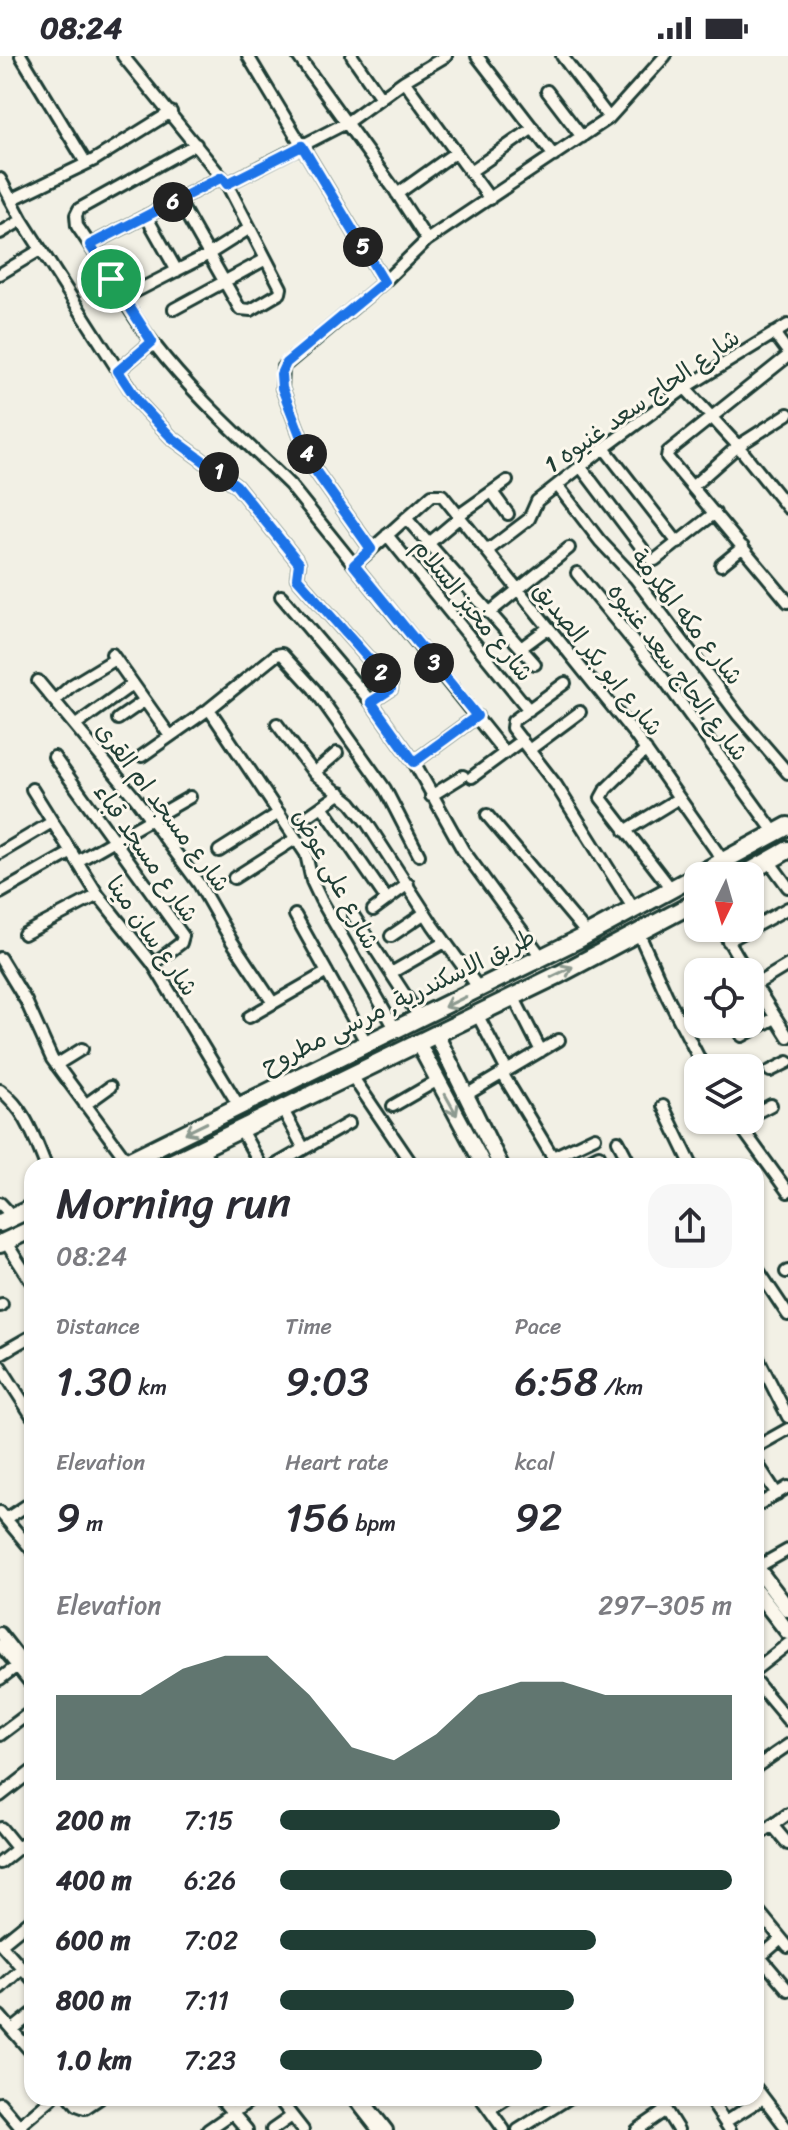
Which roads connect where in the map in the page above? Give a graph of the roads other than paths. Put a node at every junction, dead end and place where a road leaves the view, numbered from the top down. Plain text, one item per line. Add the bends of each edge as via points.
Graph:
1 (21, 56) edge
2 (123, 56) edge
3 (248, 56) edge
4 (298, 56) edge
5 (352, 56) edge
6 (446, 56) edge
7 (477, 56) edge
8 (562, 56) edge
9 (665, 56) edge
10 (404, 81) junction
11 (547, 91) dead end
12 (381, 98) junction
13 (171, 112) junction
14 (609, 118) junction
15 (346, 123) junction
16 (533, 128) junction
17 (582, 137) junction
18 (196, 144) junction
19 (302, 146) junction
20 (456, 152) junction
21 (554, 156) junction
22 (86, 163) junction
23 (470, 172) junction
24 (0, 179) edge
25 (224, 181) junction
26 (397, 194) junction
27 (490, 199) junction
28 (11, 200) junction
29 (178, 200) junction
30 (146, 216) junction
31 (22, 220) junction
32 (250, 228) junction
33 (0, 233) edge
34 (427, 240) junction
35 (90, 245) junction
36 (40, 250) junction
37 (209, 254) junction
38 (266, 259) junction
39 (177, 271) junction
40 (0, 274) edge
41 (225, 282) junction
42 (384, 282) junction
43 (123, 298) junction
44 (174, 309) dead end
45 (788, 325) edge
46 (774, 333) junction
47 (152, 342) junction
48 (788, 354) edge
49 (118, 371) junction
50 (685, 388) junction
51 (788, 414) edge
52 (713, 418) junction
53 (738, 446) junction
54 (604, 448) junction
55 (580, 466) junction
56 (507, 481) dead end
57 (557, 485) junction
58 (693, 486) junction
59 (492, 492) junction
60 (788, 508) edge
61 (715, 513) junction
62 (508, 514) dead end
63 (459, 516) junction
64 (406, 518) junction
65 (387, 535) junction
66 (678, 543) junction
67 (428, 544) junction
68 (743, 547) junction
69 (569, 548) dead end
70 (371, 549) junction
71 (487, 551) junction
72 (354, 565) junction
73 (721, 565) dead end
74 (577, 573) dead end
75 (517, 589) junction
76 (281, 596) dead end
77 (788, 602) edge
78 (489, 613) junction
79 (548, 628) junction
80 (521, 648) junction
81 (535, 664) dead end
82 (38, 681) dead end
83 (565, 683) dead end
84 (133, 684) junction
85 (55, 700) junction
86 (144, 701) junction
87 (371, 702) junction
88 (209, 709) junction
89 (529, 710) junction
90 (580, 712) dead end
91 (477, 716) junction
92 (118, 719) dead end
93 (277, 724) dead end
94 (76, 725) junction
95 (170, 736) junction
96 (522, 740) junction
97 (529, 750) junction
98 (646, 750) junction
99 (337, 753) dead end
100 (505, 753) junction
101 (142, 756) dead end
102 (54, 757) dead end
103 (414, 762) junction
104 (314, 773) junction
105 (788, 773) edge
106 (32, 789) dead end
107 (341, 793) junction
108 (431, 796) junction
109 (190, 797) dead end
110 (679, 798) junction
111 (322, 806) junction
112 (279, 813) junction
113 (487, 815) dead end
114 (305, 818) dead end
115 (151, 820) junction
116 (52, 822) junction
117 (781, 830) edge
118 (625, 831) junction
119 (295, 839) junction
120 (113, 841) junction
121 (788, 850) edge
122 (219, 851) dead end
123 (0, 853) edge
124 (419, 855) dead end
125 (75, 857) junction
126 (769, 861) junction
127 (724, 862) joint
128 (764, 864) edge
129 (234, 878) dead end
130 (408, 884) junction
131 (684, 884) edge
132 (788, 887) edge
133 (672, 890) junction
134 (0, 893) edge
135 (98, 895) junction
136 (387, 900) junction
137 (788, 908) edge
138 (684, 909) edge
139 (373, 910) dead end
140 (635, 911) junction
141 (425, 913) junction
142 (295, 915) dead end
143 (353, 915) dead end
144 (764, 921) edge
145 (24, 934) dead end
146 (639, 934) junction
147 (391, 936) dead end
148 (584, 937) junction
149 (445, 942) junction
150 (542, 958) junction
151 (589, 959) junction
152 (1, 962) edge
153 (153, 964) junction
154 (788, 965) edge
155 (327, 972) junction
156 (391, 973) junction
157 (764, 976) edge
158 (480, 990) junction
159 (513, 996) junction
160 (764, 1000) edge
161 (273, 1003) junction
162 (477, 1014) junction
163 (249, 1017) dead end
164 (420, 1018) junction
165 (775, 1018) junction
166 (764, 1024) edge
167 (396, 1030) junction
168 (436, 1034) junction
169 (788, 1037) edge
170 (559, 1040) dead end
171 (418, 1043) junction
172 (367, 1044) junction
173 (82, 1049) dead end
174 (541, 1051) junction
175 (697, 1054) edge
176 (788, 1062) edge
177 (56, 1065) junction
178 (770, 1071) dead end
179 (504, 1072) junction
180 (352, 1076) junction
181 (438, 1080) junction
182 (282, 1084) junction
183 (110, 1087) dead end
184 (0, 1090) edge
185 (466, 1095) junction
186 (85, 1105) junction
187 (771, 1105) dead end
188 (239, 1106) junction
189 (393, 1106) dead end
190 (663, 1106) dead end
191 (288, 1108) junction
192 (764, 1109) edge
193 (349, 1123) dead end
194 (241, 1130) junction
195 (747, 1134) edge
196 (595, 1137) dead end
197 (618, 1141) dead end
198 (201, 1149) junction
199 (304, 1149) junction
200 (599, 1155) dead end
201 (43, 1158) edge
202 (119, 1158) edge
203 (135, 1158) edge
204 (182, 1158) edge
205 (208, 1158) edge
206 (257, 1158) edge
207 (288, 1158) edge
208 (408, 1158) edge
209 (480, 1158) edge
210 (497, 1158) edge
211 (554, 1158) edge
212 (562, 1158) edge
213 (593, 1158) edge
214 (627, 1158) edge
215 (688, 1158) edge
216 (788, 1192) edge
217 (0, 1203) edge
218 (6, 1220) edge
219 (24, 1233) edge
220 (3, 1243) edge
221 (24, 1272) edge
222 (764, 1279) edge
223 (788, 1315) edge
224 (24, 1340) edge
225 (0, 1354) edge
226 (0, 1366) edge
227 (764, 1370) edge
228 (24, 1400) edge
229 (788, 1417) edge
230 (788, 1429) edge
231 (764, 1442) edge
232 (764, 1474) edge
233 (788, 1487) edge
234 (777, 1494) junction
235 (764, 1501) edge
236 (24, 1506) edge
237 (3, 1516) edge
238 (24, 1541) edge
239 (788, 1550) edge
240 (764, 1564) edge
241 (764, 1578) edge
242 (764, 1604) edge
243 (788, 1609) edge
244 (788, 1632) edge
245 (0, 1633) edge
246 (788, 1644) edge
247 (0, 1645) edge
248 (764, 1663) edge
249 (24, 1664) edge
250 (17, 1666) junction
251 (24, 1675) edge
252 (0, 1679) edge
253 (764, 1692) edge
254 (24, 1717) edge
255 (788, 1720) edge
256 (0, 1735) edge
257 (788, 1745) edge
258 (764, 1762) edge
259 (24, 1777) edge
260 (0, 1796) edge
261 (788, 1814) edge
262 (772, 1825) junction
263 (1, 1828) edge
264 (764, 1831) edge
265 (24, 1844) edge
266 (788, 1844) edge
267 (18, 1849) junction
268 (0, 1863) edge
269 (764, 1918) edge
270 (24, 1925) edge
271 (784, 1943) edge
272 (0, 1944) edge
273 (764, 1955) edge
274 (764, 1962) edge
275 (22, 1968) joint
276 (0, 1988) edge
277 (788, 1990) edge
278 (0, 2016) edge
279 (24, 2020) edge
280 (12, 2030) junction
281 (24, 2044) edge
282 (764, 2098) edge
283 (0, 2103) edge
284 (44, 2106) edge
285 (227, 2106) edge
286 (241, 2106) edge
287 (284, 2106) edge
288 (358, 2106) edge
289 (368, 2106) edge
290 (488, 2106) edge
291 (495, 2106) edge
292 (556, 2106) edge
293 (663, 2106) edge
294 (714, 2106) edge
295 (747, 2106) edge
296 (490, 2109) junction
297 (666, 2110) junction
298 (232, 2112) junction
299 (292, 2116) junction
300 (728, 2126) edge
301 (21, 2128) edge
302 (372, 2128) edge
303 (208, 2130) edge
304 (247, 2130) edge
305 (272, 2130) edge
306 (303, 2130) edge
307 (387, 2130) edge
308 (504, 2130) edge
309 (518, 2130) edge
310 (637, 2130) edge
311 (678, 2130) edge
312 (788, 2130) edge

1 - 22 street
2 - 13 street
3 - 19 street
4 - 15 street
5 - 12 street
6 - 10 street
7 - 16 street
8 - 14 street
9 - 14 street
10 - 12 street
10 - 20 street
11 - 17 street
12 - 15 street
13 - 18 street
13 - 22 street
14 - 17 street
15 - 19 street
15 - 26 street
16 - 21 street
16 - 23 street
17 - 21 street
18 - 25 street
18 - 35 street via 79,209 77,226
19 - 25 street
19 - 42 street
20 - 23 street
20 - 26 street
21 - 27 street
22 - 28 street
23 - 27 street
24 - 28 street
25 - 29 street
25 - 32 street
26 - 34 street
27 - 34 street
28 - 31 street
29 - 30 street
29 - 37 street
30 - 35 street
30 - 39 street
31 - 33 street
31 - 36 street
32 - 37 street
32 - 38 street
34 - 42 street
35 - 43 street
36 - 40 street
36 - 49 street
37 - 39 street
37 - 41 street
38 - 41 street
38 - 41 street via 282,291 251,310 240,309
39 - 43 street
41 - 44 street
42 - 70 street via 286,363 281,374 312,466
43 - 47 street
45 - 46 street, شارع الحاج سعد غنيوه 1
46 - 48 street
46 - 50 street, شارع الحاج سعد غنيوه 1
47 - 49 street
47 - 72 street via 183,380 290,485
48 - 52 street
49 - 87 street via 171,437 236,485 299,563 297,578 391,685
50 - 52 street
50 - 54 street, شارع الحاج سعد غنيوه 1
51 - 53 street
52 - 53 street
52 - 58 street via 668,452 668,459
53 - 58 street
53 - 60 street
54 - 55 street, شارع الحاج سعد غنيوه 1
54 - 66 street
55 - 57 street, شارع الحاج سعد غنيوه 1
55 - 66 street via 650,558 655,560
56 - 59 street
57 - 71 street, شارع الحاج سعد غنيوه 1 via 537,501 529,519
57 - 105 street, شارع مكه المكرمة
58 - 61 street
59 - 62 street
59 - 63 street
61 - 66 street
61 - 68 street
63 - 64 street, شارع ابو بكر الصديق via 442,495 432,495
63 - 67 street
63 - 71 street, شارع ابو بكر الصديق
64 - 65 street
64 - 67 street
65 - 70 street
65 - 89 street, شارع مخبز السلام
67 - 78 street
68 - 73 street
68 - 77 street
69 - 75 street
70 - 72 street
71 - 75 street, شارع ابو بكر الصديق
72 - 91 street
74 - 117 street, شارع الحاج سعد غنيوه
75 - 78 street
75 - 79 street, شارع ابو بكر الصديق
76 - 87 street
78 - 80 street
79 - 80 street
79 - 98 street, شارع ابو بكر الصديق
80 - 81 street
82 - 85 street, شارع مسجد ام القرى
83 - 89 street
84 - 85 street via 113,657
84 - 86 street
84 - 94 street
85 - 94 street, شارع مسجد ام القرى
86 - 92 street
86 - 95 street
87 - 103 street
88 - 95 street
88 - 112 street, شارع على عوض
88 - 124 street via 276,655 284,656 385,789
89 - 96 street via 512,724
90 - 97 street
91 - 100 street
91 - 103 street
93 - 104 street
94 - 115 street, شارع مسجد ام القرى
95 - 101 street
96 - 97 street
96 - 100 street
97 - 140 street
98 - 110 street, شارع ابو بكر الصديق
98 - 118 street via 602,793
99 - 104 street
100 - 108 street
102 - 120 street, شارع مسجد قباء
103 - 108 street
104 - 107 street
106 - 116 street, شارع سان مينا
107 - 111 street
107 - 130 street
108 - 150 street via 463,850
109 - 115 street
110 - 118 street
110 - 127 street, شارع ابو بكر الصديق
111 - 114 street
111 - 136 street
112 - 119 street, شارع على عوض
112 - 122 street
113 - 148 street
115 - 120 street
115 - 161 street, شارع مسجد ام القرى via 208,897
116 - 123 street
116 - 125 street, شارع سان مينا
117 - 127 main road, طريق الاسكندرية, مرسى مطروح
118 - 133 street
119 - 129 street
119 - 167 street, شارع على عوض via 306,854 321,900
120 - 125 street
120 - 153 street, شارع مسجد قباء via 183,936
121 - 126 main road
125 - 134 street
125 - 135 street, شارع سان مينا
126 - 128 main road
126 - 132 street
130 - 136 street
130 - 141 street
131 - 133 main road, طريق الاسكندرية, مرسى مطروح
133 - 140 main road, طريق الاسكندرية, مرسى مطروح
135 - 145 street
135 - 153 street, شارع سان مينا
136 - 139 street
137 - 144 street
138 - 146 main road, طريق الاسكندرية, مرسى مطروح
140 - 148 main road, طريق الاسكندرية, مرسى مطروح
141 - 147 street
141 - 149 street
142 - 155 street
143 - 156 street
146 - 151 main road, طريق الاسكندرية, مرسى مطروح
146 - 175 street
148 - 150 main road, طريق الاسكندرية, مرسى مطروح
148 - 151 main road
149 - 156 street
149 - 158 street
150 - 158 main road, طريق الاسكندرية, مرسى مطروح
159 -> 151 main road, طريق الاسكندرية, مرسى مطروح
152 - 177 street
153 - 188 street, شارع سان مينا
154 - 157 street
155 - 161 street
155 - 172 street
156 - 164 street
158 -> 164 main road, طريق الاسكندرية, مرسى مطروح
159 - 162 main road, طريق الاسكندرية, مرسى مطروح
159 - 174 street
160 - 165 street
161 - 163 street
162 - 168 main road, طريق الاسكندرية, مرسى مطروح
162 - 179 street
164 - 167 main road, طريق الاسكندرية, مرسى مطروح
165 - 166 street
165 - 169 street
167 - 172 main road, طريق الاسكندرية, مرسى مطروح
168 - 171 main road, طريق الاسكندرية, مرسى مطروح
168 - 185 street
170 - 174 street
171 - 180 main road, طريق الاسكندرية, مرسى مطروح
171 - 181 street
172 - 182 main road, طريق الاسكندرية, مرسى مطروح
173 - 177 street
174 - 179 street
176 - 178 street
177 - 186 street
179 - 185 street
179 - 211 street
180 - 191 main road, طريق الاسكندرية, مرسى مطروح
180 - 208 street
181 - 189 street
181 -> 209 street
182 - 188 main road, طريق الاسكندرية, مرسى مطروح
182 - 191 main road
183 - 186 street
184 - 201 street via 28,1123
185 - 210 street
186 - 202 street
187 - 192 street
188 -> 203 main road, طريق الاسكندرية, مرسى مطروح
190 - 215 street
191 - 194 main road, طريق الاسكندرية, مرسى مطروح
191 - 199 street
193 - 199 street
194 - 198 main road, طريق الاسكندرية, مرسى مطروح
194 - 206 street
195 - 216 street
196 - 212 street
197 - 214 street
198 - 204 main road, طريق الاسكندرية, مرسى مطروح
198 - 205 street
199 - 207 street
200 - 213 street
217 - 218 street
219 - 220 main road
220 - 221 street
222 - 223 street
224 - 225 street
226 - 228 street
227 - 229 street
230 - 231 street
232 - 234 street
233 - 234 street
234 - 235 street
236 - 237 street
237 - 238 street
239 - 240 street
241 - 243 street
242 - 244 street
245 - 249 street
246 - 248 street
247 - 250 street
250 - 251 street
250 - 252 street
253 - 255 street
254 - 256 street
257 - 258 street
259 - 260 street
261 - 262 street
262 - 264 street
262 - 266 street
263 - 267 street
265 - 267 street
267 - 268 street
269 - 271 street
270 - 272 street
271 - 273 street
272 - 275 street
274 - 277 street
275 - 276 street
278 - 280 street
279 - 280 street
280 - 281 street
282 - 312 street
283 - 301 street
284 - 301 street
285 - 298 street
286 - 298 street
287 - 299 street
288 - 302 street
289 - 307 street
290 - 296 street
291 - 296 street
292 - 309 street
293 - 297 street
294 - 300 street
295 - 300 street
296 - 308 street
297 - 310 street
297 - 311 street
298 - 303 street
298 - 304 street
299 - 305 street
299 - 306 street

